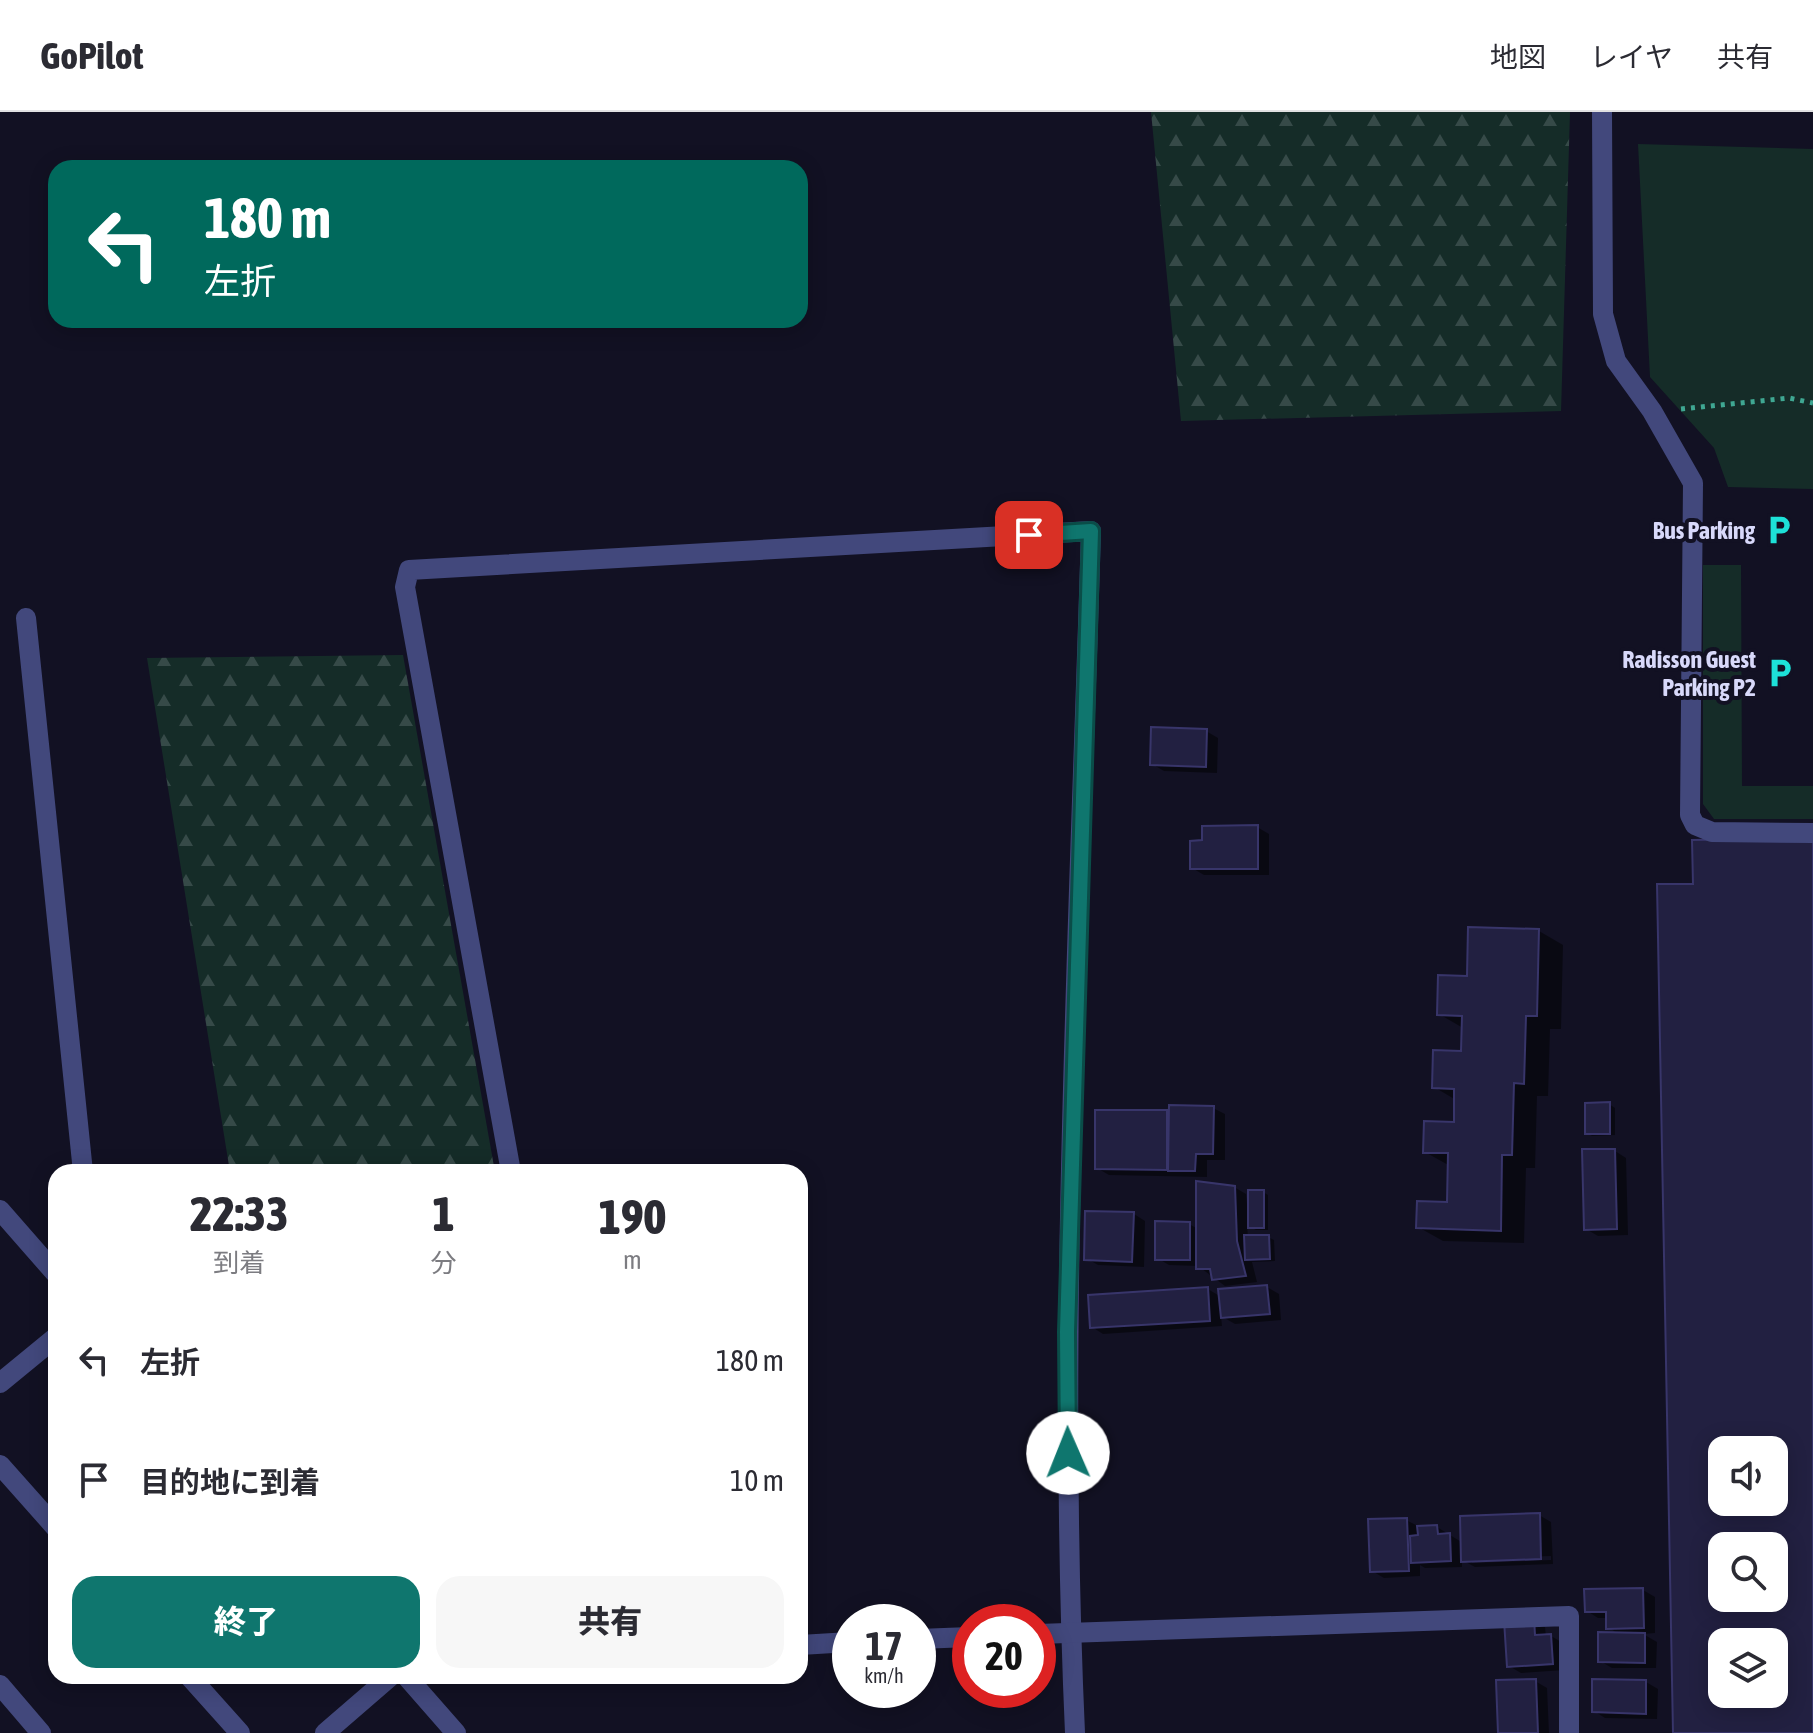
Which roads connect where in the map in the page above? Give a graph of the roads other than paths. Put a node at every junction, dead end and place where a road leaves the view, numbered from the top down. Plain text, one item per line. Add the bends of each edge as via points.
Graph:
1 (1602, 112) edge
2 (26, 618) dead end
3 (1813, 833) edge
4 (82, 1164) edge
5 (510, 1164) edge
6 (0, 1210) edge
7 (48, 1265) edge
8 (48, 1344) edge
9 (0, 1383) edge
10 (0, 1465) edge
11 (48, 1519) edge
12 (1056, 1633) edge
13 (1070, 1633) junction
14 (832, 1643) edge
15 (808, 1645) edge
16 (196, 1684) edge
17 (382, 1684) edge
18 (413, 1684) edge
19 (0, 1685) edge
20 (41, 1733) edge
21 (240, 1733) edge
22 (325, 1733) edge
23 (456, 1733) edge
24 (1075, 1733) edge
25 (1569, 1733) edge

1 - 3 street via 1603,314 1616,361 1693,483 1690,815 1695,825 1712,832
2 - 4 street
5 - 13 street via 405,587 409,570 1091,531 1067,1332
6 - 7 street
8 - 9 street
10 - 11 street
12 - 13 street
13 - 24 street
13 - 25 street via 1569,1616
14 - 15 street
16 - 21 street
17 - 22 street
18 - 23 street
19 - 20 street

